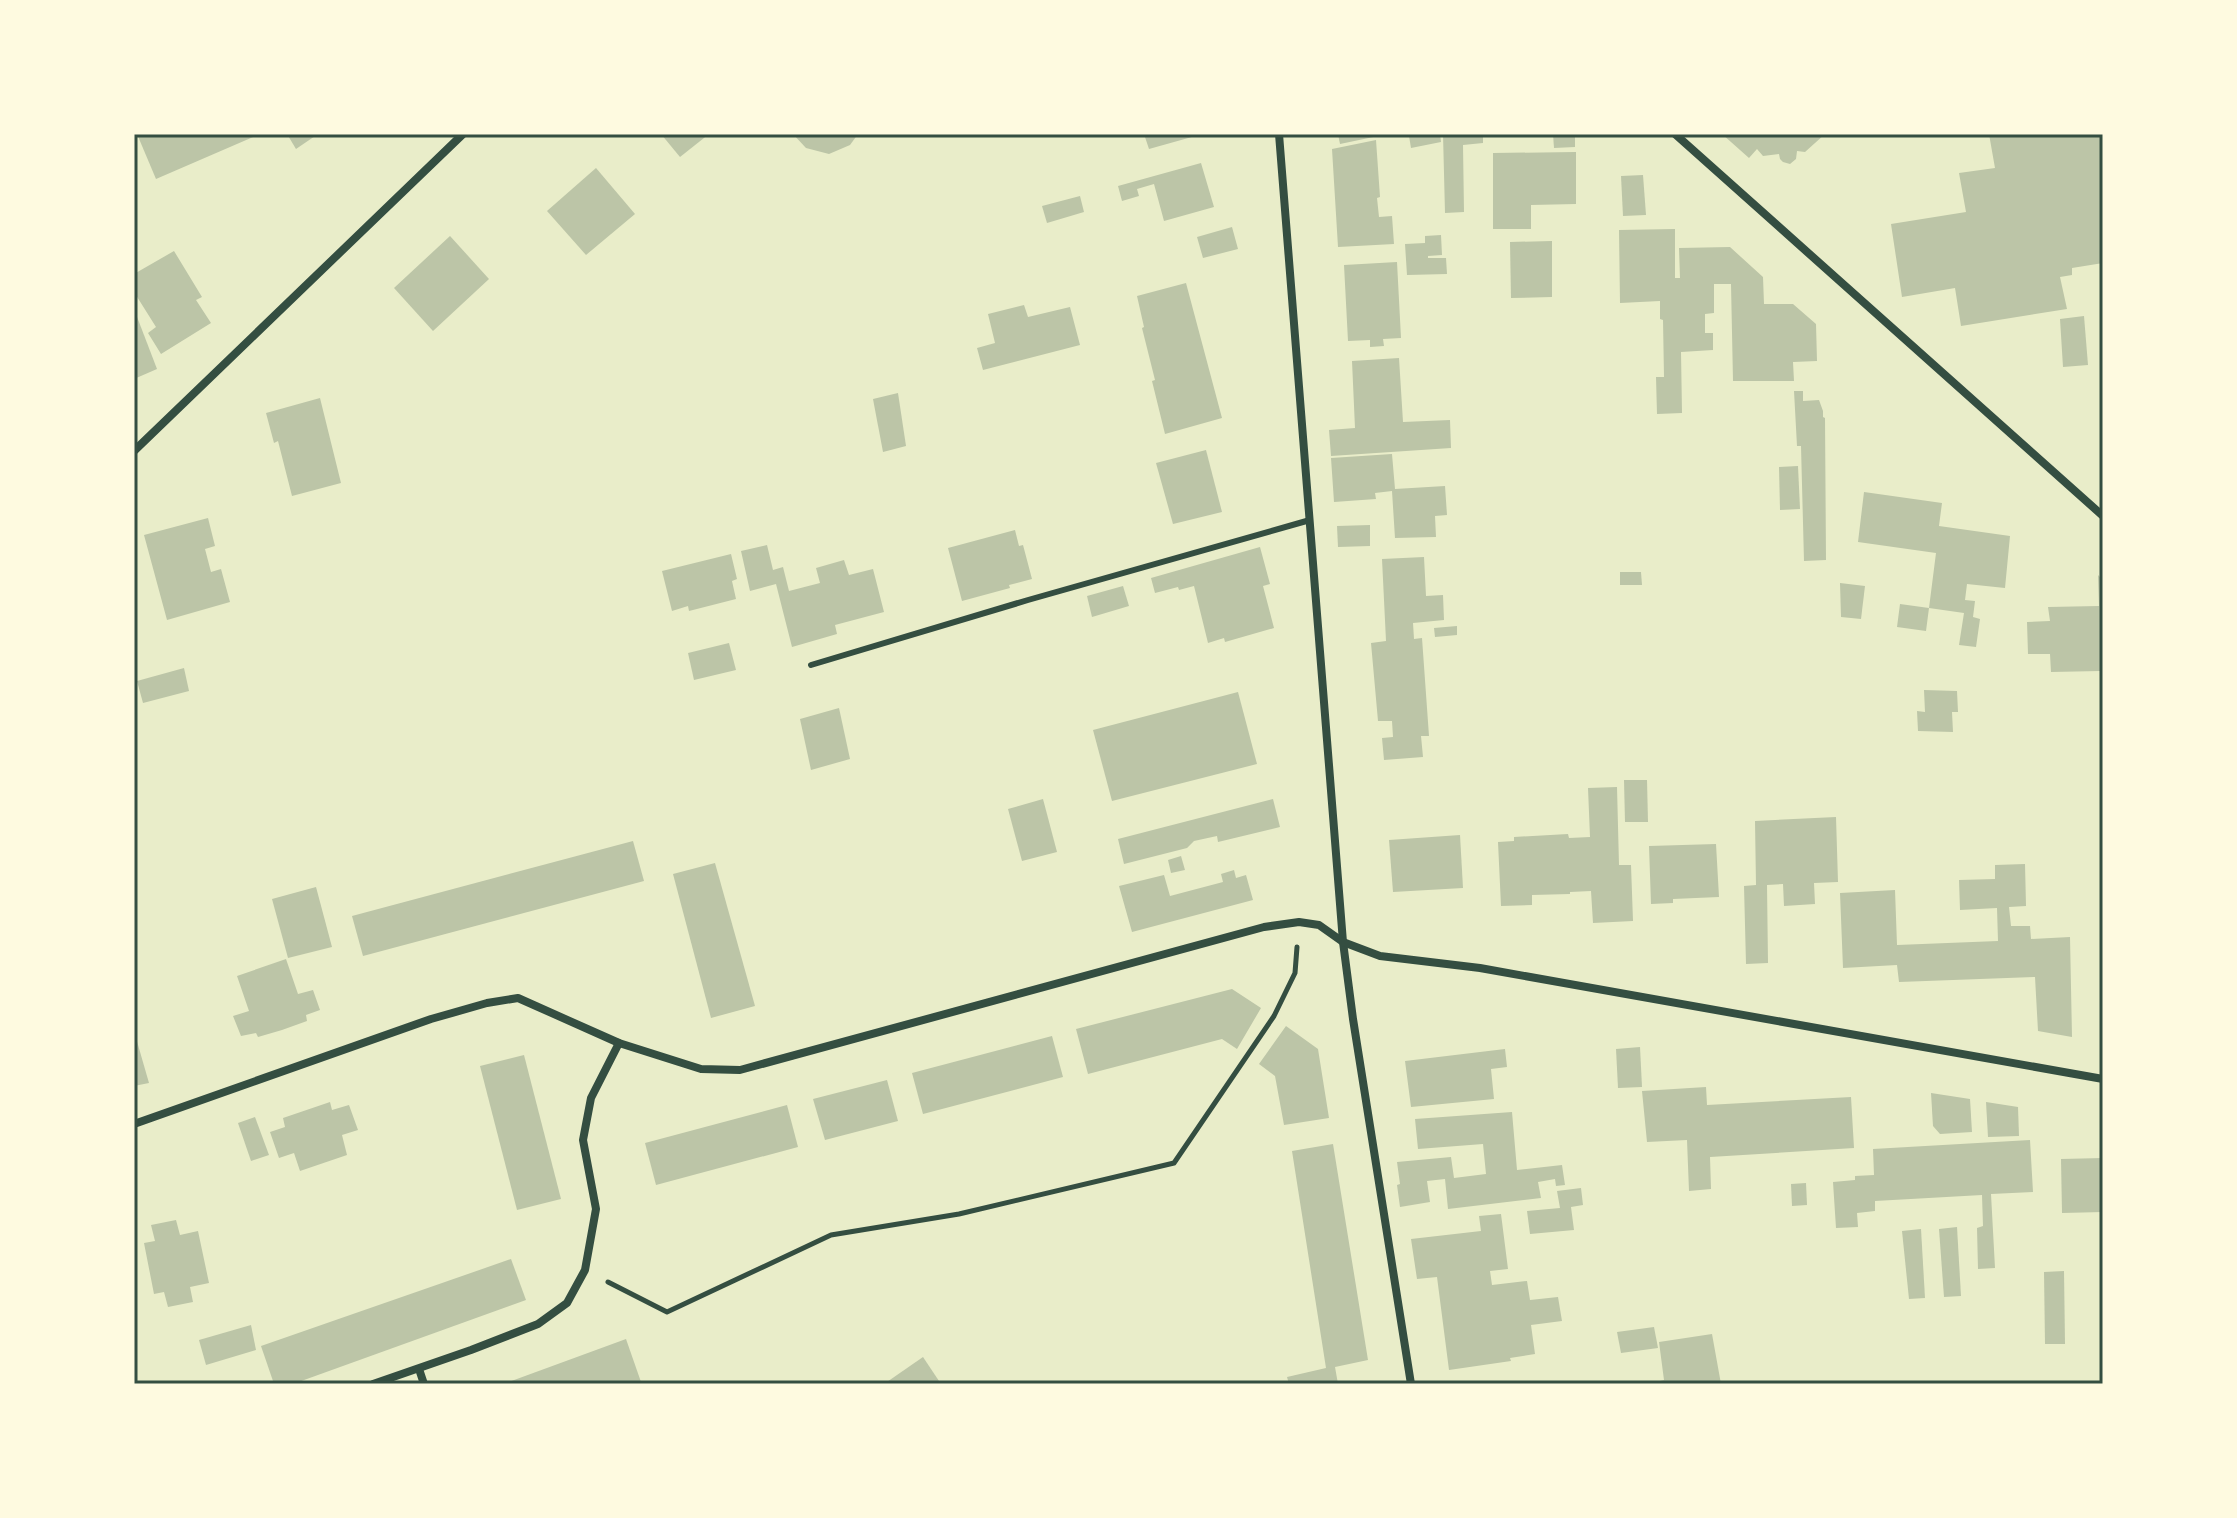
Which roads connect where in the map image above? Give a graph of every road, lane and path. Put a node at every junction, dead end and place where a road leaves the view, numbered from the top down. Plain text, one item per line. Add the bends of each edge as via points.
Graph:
1 (463, 134) edge
2 (1279, 134) edge
3 (1675, 134) edge
4 (134, 451) edge
5 (2103, 516) edge
6 (1310, 520) junction
7 (811, 665) dead end
8 (1299, 922) junction
9 (1343, 942) junction
10 (619, 1043) junction
11 (2103, 1079) edge
12 (134, 1124) edge
13 (585, 1270) junction
14 (419, 1369) junction
15 (373, 1384) edge
16 (424, 1384) edge
17 (1411, 1384) edge

1 - 4 street
2 - 6 street
3 - 5 street
6 - 7 lane
6 - 9 street
8 - 9 street via 1319,925
8 - 10 street via 1264,927 740,1070 701,1069
8 - 13 path via 1295,973 1274,1016 1174,1163 959,1214 831,1235 667,1312
9 - 11 street via 1380,956 1480,968
9 - 17 street
10 - 12 street via 518,998 487,1003
10 - 13 street via 591,1098 583,1140 596,1209
13 - 14 street via 567,1303 538,1324
14 - 15 street
14 - 16 street

